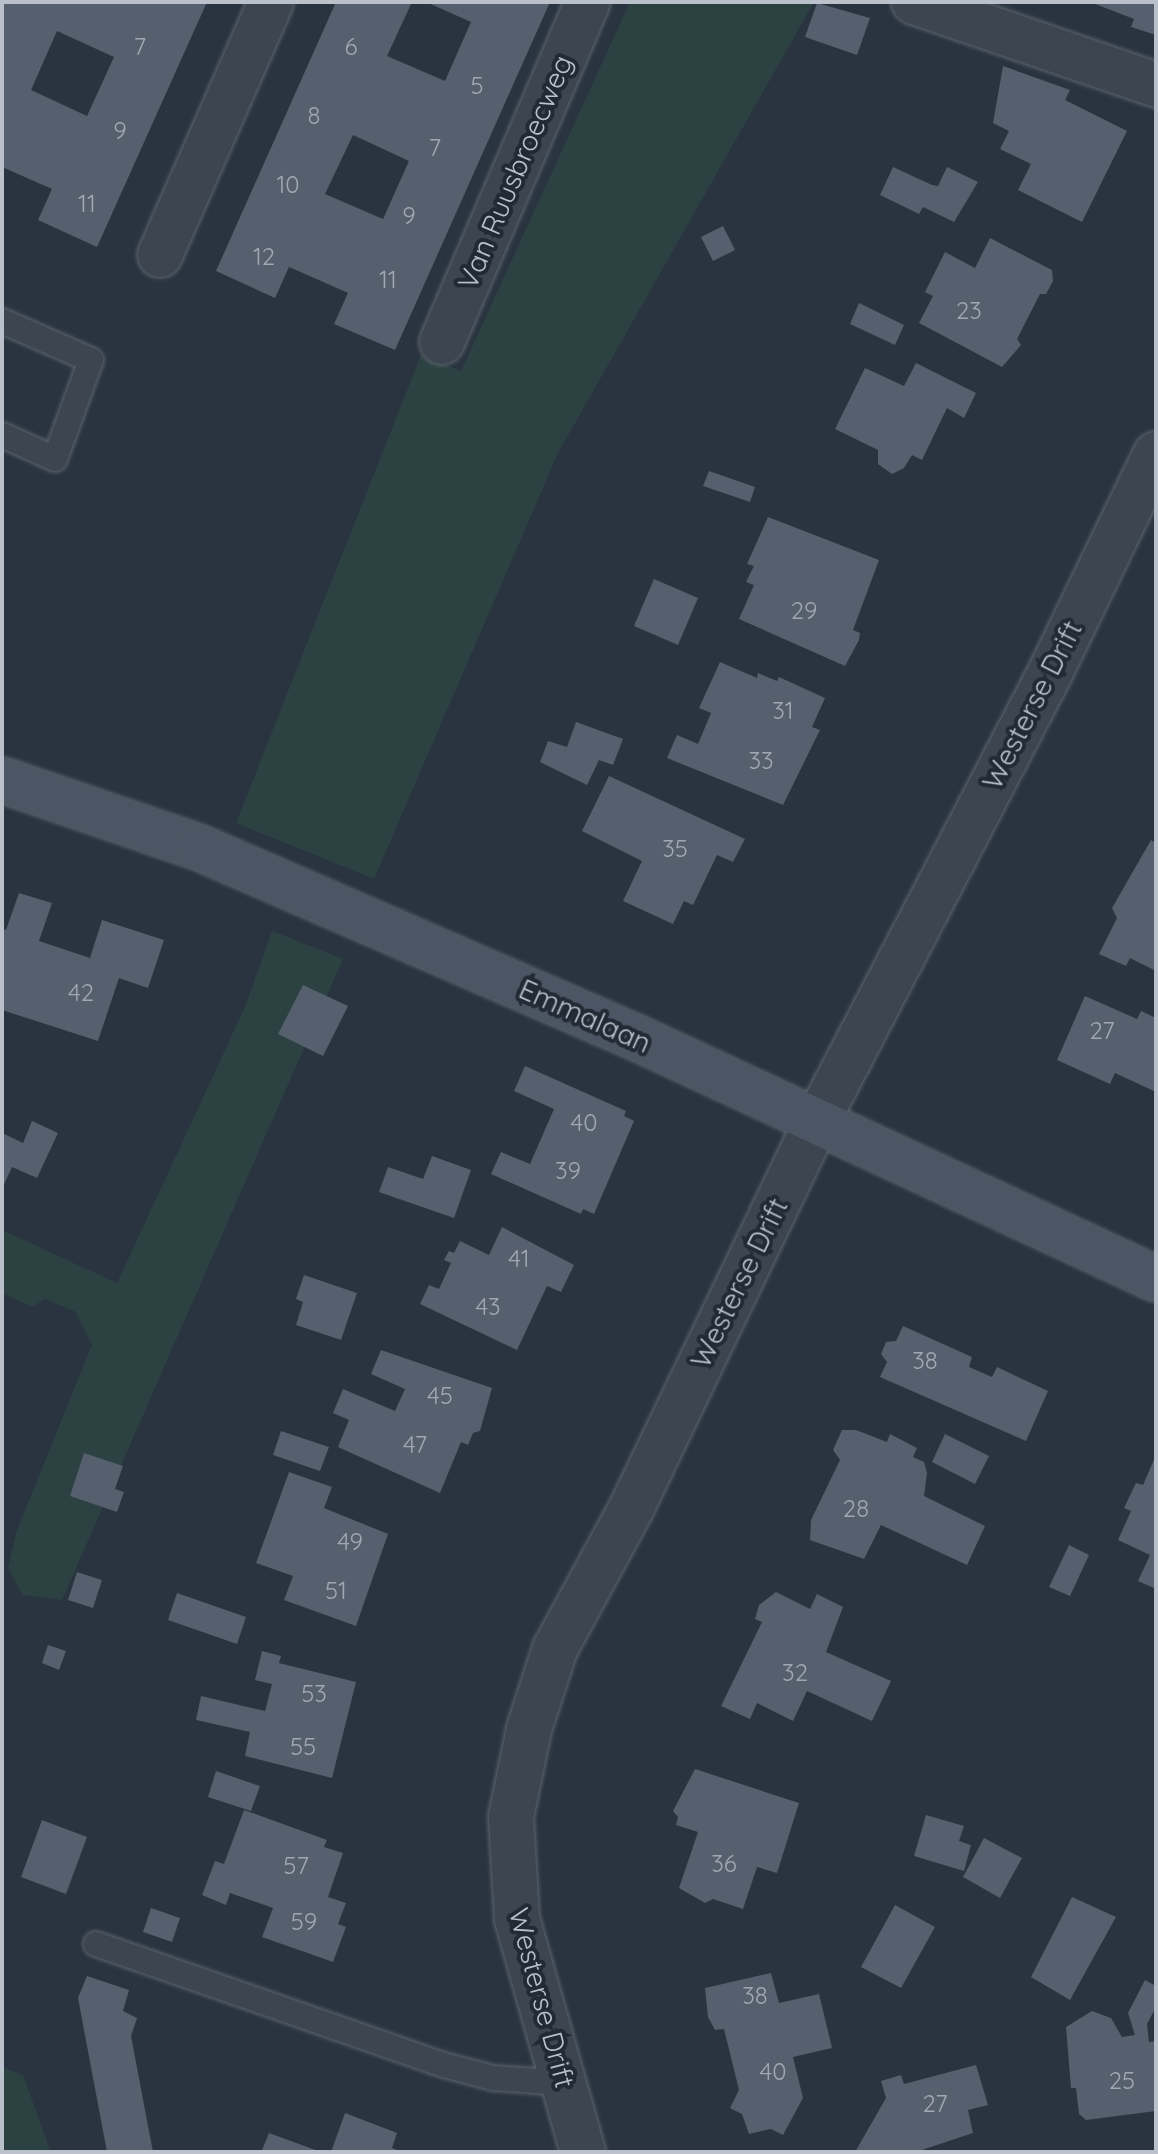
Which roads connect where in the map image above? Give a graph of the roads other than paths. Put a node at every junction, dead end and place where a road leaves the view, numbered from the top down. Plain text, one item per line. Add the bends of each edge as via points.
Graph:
1 (271, 2) edge
2 (588, 2) edge
3 (914, 2) edge
4 (1156, 85) edge
5 (160, 255) dead end
6 (2, 321) edge
7 (442, 342) dead end
8 (2, 435) edge
9 (1156, 454) edge
10 (2, 780) edge
11 (815, 1125) junction
12 (1156, 1279) edge
13 (96, 1944) dead end
14 (564, 2083) junction
15 (583, 2152) edge

1 - 5 street
2 - 7 street, Van Ruusbroecweg
3 - 4 street
6 - 8 lane via 91,360 55,459
9 - 11 street, Westerse Drift via 1050,673
10 - 11 main road, Emmalaan via 198,847 633,1036
11 - 12 main road, Emmalaan
11 - 14 street, Westerse Drift via 632,1507 555,1649 529,1729 511,1817 517,1918
13 - 14 lane via 444,2065 505,2079
14 - 15 street, Westerse Drift

